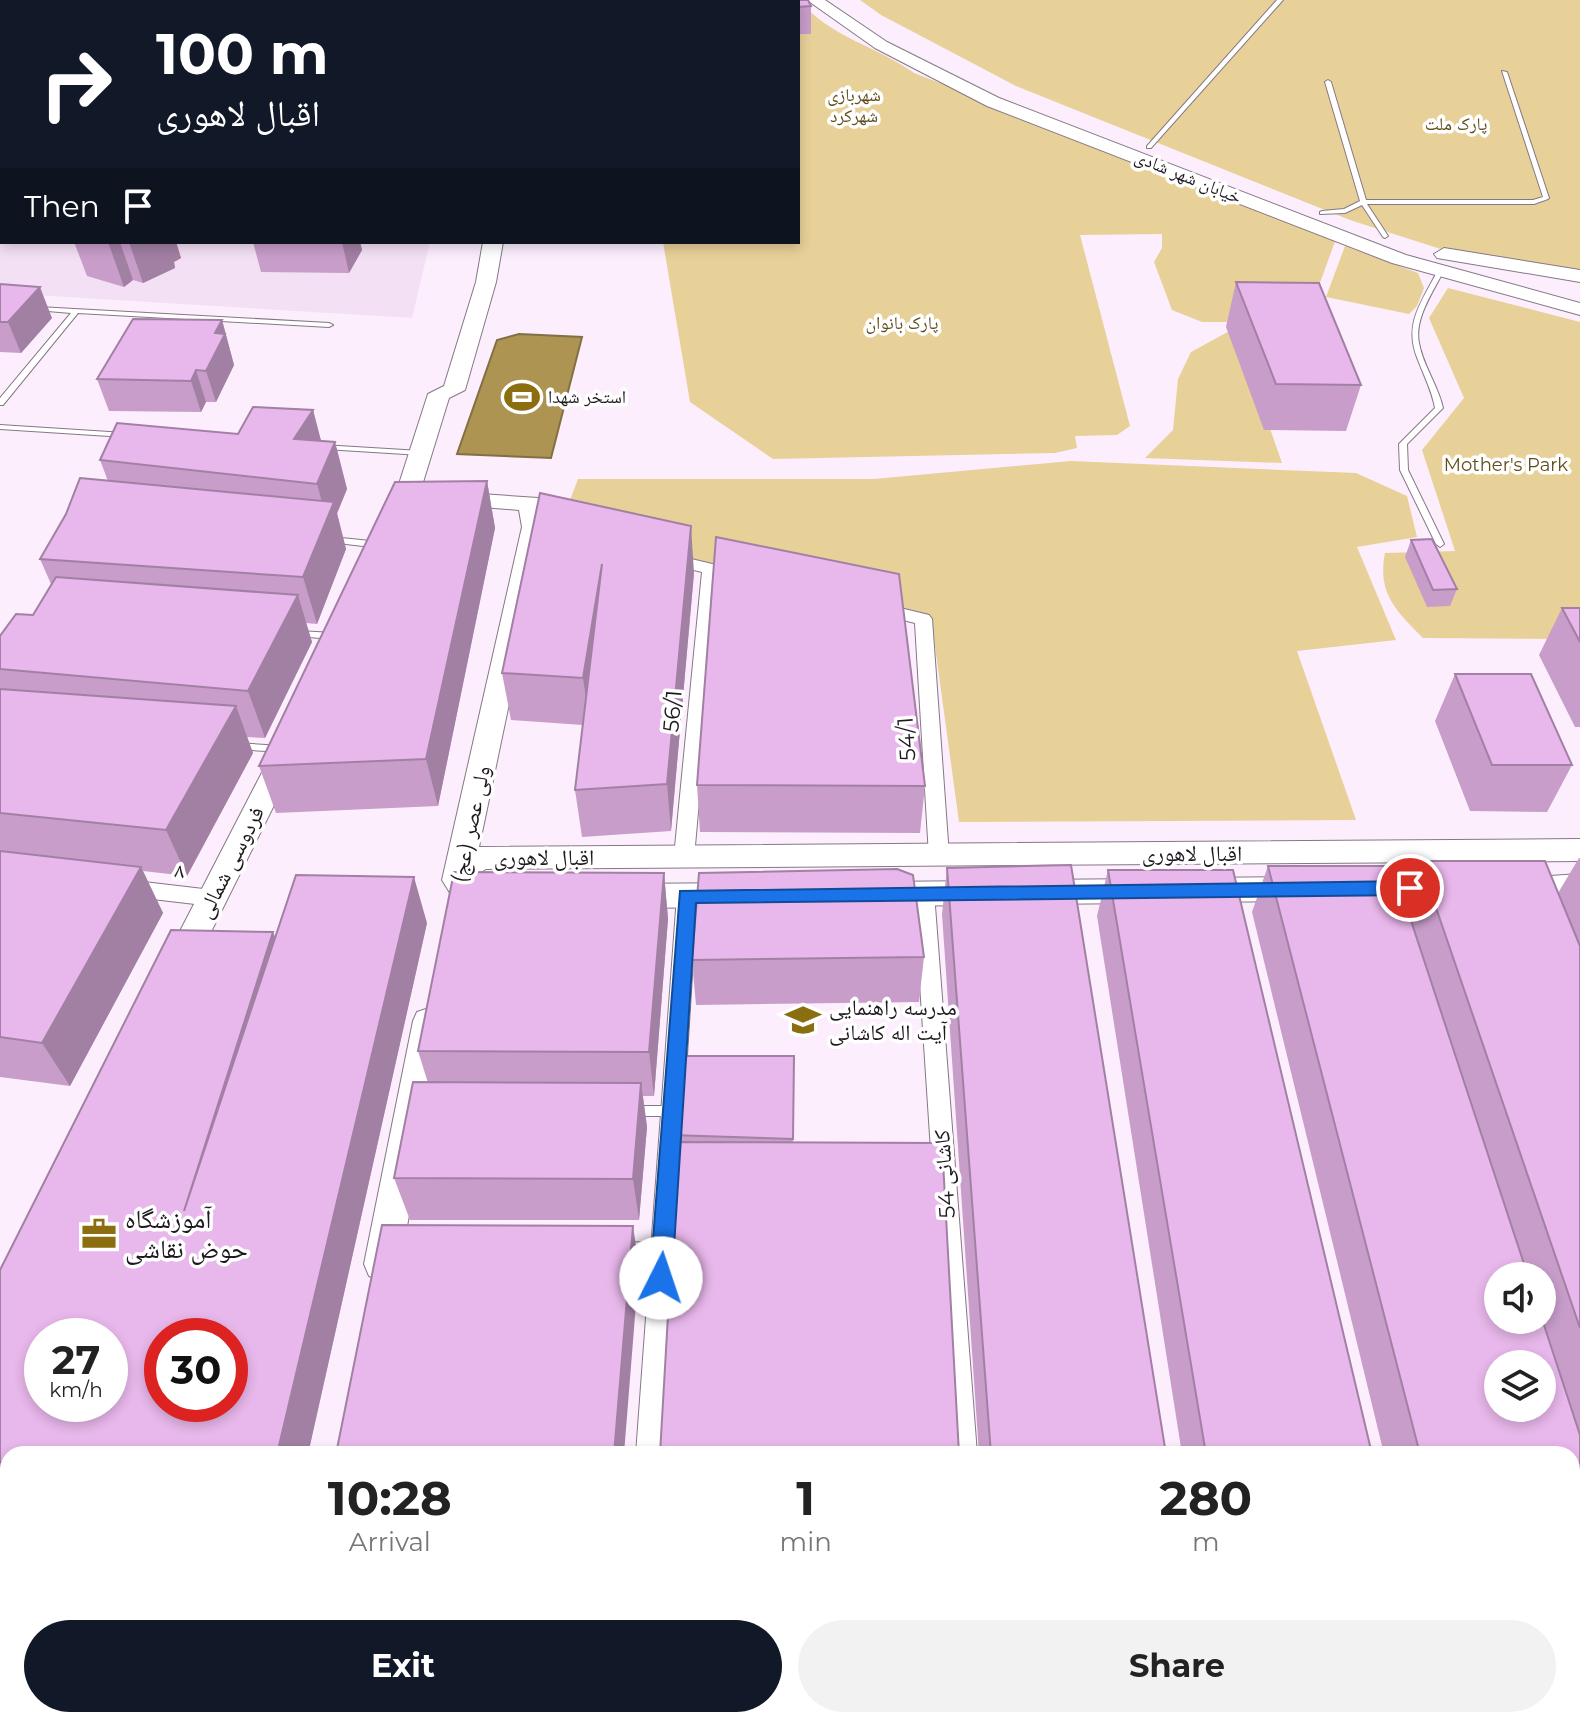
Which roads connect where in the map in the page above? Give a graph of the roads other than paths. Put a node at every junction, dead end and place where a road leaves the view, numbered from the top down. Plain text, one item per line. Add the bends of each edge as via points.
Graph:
1 (815, 0) edge
2 (839, 0) edge
3 (1280, 0) edge
4 (1504, 72) dead end
5 (1328, 82) dead end
6 (1149, 147) junction
7 (1363, 202) junction
8 (1322, 213) junction
9 (1385, 236) junction
10 (476, 244) edge
11 (493, 244) edge
12 (1440, 272) junction
13 (1580, 276) edge
14 (30, 308) edge
15 (1580, 309) edge
16 (76, 311) junction
17 (329, 325) dead end
18 (439, 394) junction
19 (0, 403) edge
20 (0, 427) edge
21 (141, 436) edge
22 (313, 447) edge
23 (423, 454) junction
24 (407, 497) junction
25 (313, 538) edge
26 (1440, 544) dead end
27 (652, 555) edge
28 (384, 558) joint
29 (711, 569) junction
30 (757, 580) edge
31 (866, 606) edge
32 (286, 633) edge
33 (346, 641) edge
34 (294, 737) joint
35 (227, 745) edge
36 (1568, 850) edge
37 (939, 856) junction
38 (684, 857) junction
39 (459, 871) junction
40 (106, 885) edge
41 (1577, 886) edge
42 (1486, 887) edge
43 (1320, 889) edge
44 (1230, 890) junction
45 (924, 893) junction
46 (845, 894) edge
47 (766, 895) edge
48 (515, 896) edge
49 (593, 896) edge
50 (687, 896) junction
51 (212, 898) junction
52 (450, 916) edge
53 (1237, 920) edge
54 (435, 991) edge
55 (162, 997) edge
56 (626, 1111) edge
57 (672, 1111) junction
58 (617, 1248) edge
59 (663, 1249) junction
60 (377, 1289) edge
61 (650, 1446) edge
62 (963, 1446) edge

1 - 12 main road, خیابان شهر شادی via 881,45 993,102
2 - 6 main road, خیابان شهر شادی via 958,69
3 - 6 lane
4 - 7 lane via 1546,198
5 - 7 lane
6 - 8 main road, خیابان شهر شادی
7 - 8 lane via 1345,211
7 - 9 lane
8 - 9 main road, خیابان شهر شادی
9 - 13 main road, خیابان شهر شادی via 1479,262
10 - 18 main road via 453,333 431,390
11 - 18 main road via 454,390
12 - 15 main road, خیابان شهر شادی
12 - 26 lane via 1414,340 1439,408 1403,444 1404,470
14 - 16 lane
16 - 17 lane
16 - 19 lane
18 - 23 main road
20 - 21 lane
22 - 23 lane
23 - 24 main road
24 - 28 main road
24 - 39 main road, ولی عصر (عج) via 530,503 541,529
25 - 28 lane
27 - 29 street
29 - 30 street
29 - 38 street, 56/1
31 - 37 street, 54/1 via 923,619
32 - 33 lane
34 - 35 lane
34 - 51 main road, فردوسی شمالی
36 - 37 main road, اقبال لاهوری
36 - 41 main road
37 - 38 main road, اقبال لاهوری
38 - 39 main road, اقبال لاهوری via 481,858
39 - 48 main road, اقبال لاهوری via 468,896
39 - 52 main road, ولی عصر (عج)
40 - 51 street, ۸
41 - 42 main road via 1537,900
43 - 44 main road, اقبال لاهوری
44 - 45 main road, اقبال لاهوری via 1075,900
44 - 53 street
45 - 46 main road, اقبال لاهوری
45 - 62 street, کاشانی 54
47 - 50 main road, اقبال لاهوری
49 - 50 main road, اقبال لاهوری
50 - 57 street
51 - 55 main road, فردوسی شمالی
54 - 60 main road via 394,1244
56 - 57 lane
57 - 59 street
58 - 59 lane
59 - 61 street

